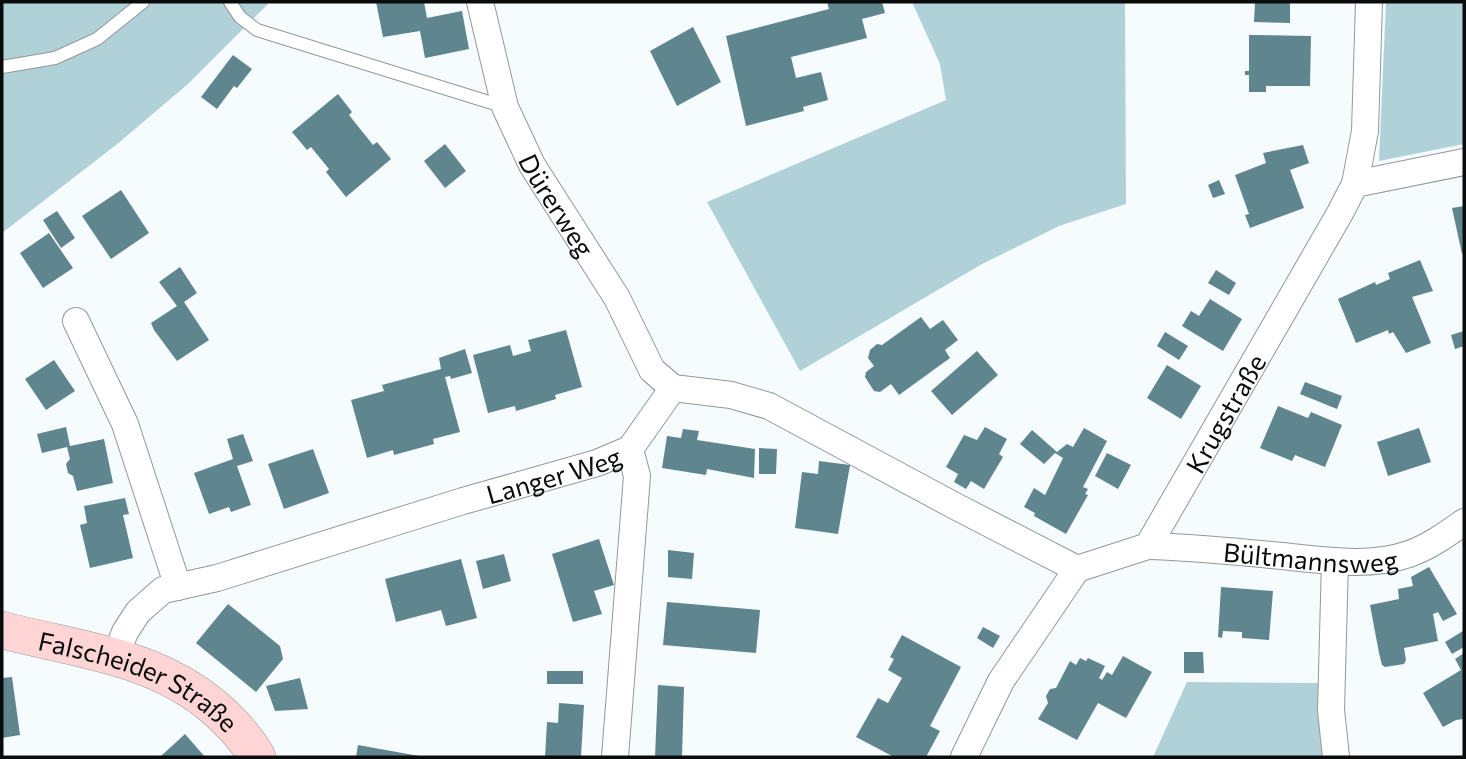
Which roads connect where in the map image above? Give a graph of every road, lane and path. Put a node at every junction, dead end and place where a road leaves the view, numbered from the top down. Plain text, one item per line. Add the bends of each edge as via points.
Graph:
1 (143, 2) edge
2 (230, 2) edge
3 (480, 2) edge
4 (1369, 2) edge
5 (2, 67) edge
6 (505, 107) junction
7 (1464, 162) edge
8 (1354, 184) junction
9 (76, 321) dead end
10 (673, 388) junction
11 (630, 449) junction
12 (1464, 522) edge
13 (1148, 546) junction
14 (1335, 561) junction
15 (1077, 569) junction
16 (178, 587) junction
17 (2, 631) edge
18 (117, 656) junction
19 (257, 757) edge
20 (615, 757) edge
21 (964, 757) edge
22 (1336, 757) edge

1 - 5 lane via 97,39 55,58
2 - 6 lane via 257,30
3 - 6 street, Dürerweg
4 - 8 street, Krugstraße via 1365,131
6 - 10 street, Dürerweg via 532,165 617,298 652,370
7 - 8 street
8 - 13 street, Krugstraße
9 - 16 street via 125,424
10 - 11 street, Langer Weg
10 - 15 street via 731,394 769,406
11 - 16 street, Langer Weg via 597,463
11 - 20 street via 637,476
12 - 14 street, Bültmannsweg via 1409,554
13 - 14 street, Bültmannsweg
13 - 15 street
14 - 22 street via 1331,710
15 - 21 street via 1001,681
16 - 18 street, Langer Weg via 163,590 138,612
17 - 18 street, Falscheider Straße
18 - 19 street, Falscheider Straße via 164,674 202,697 226,718

